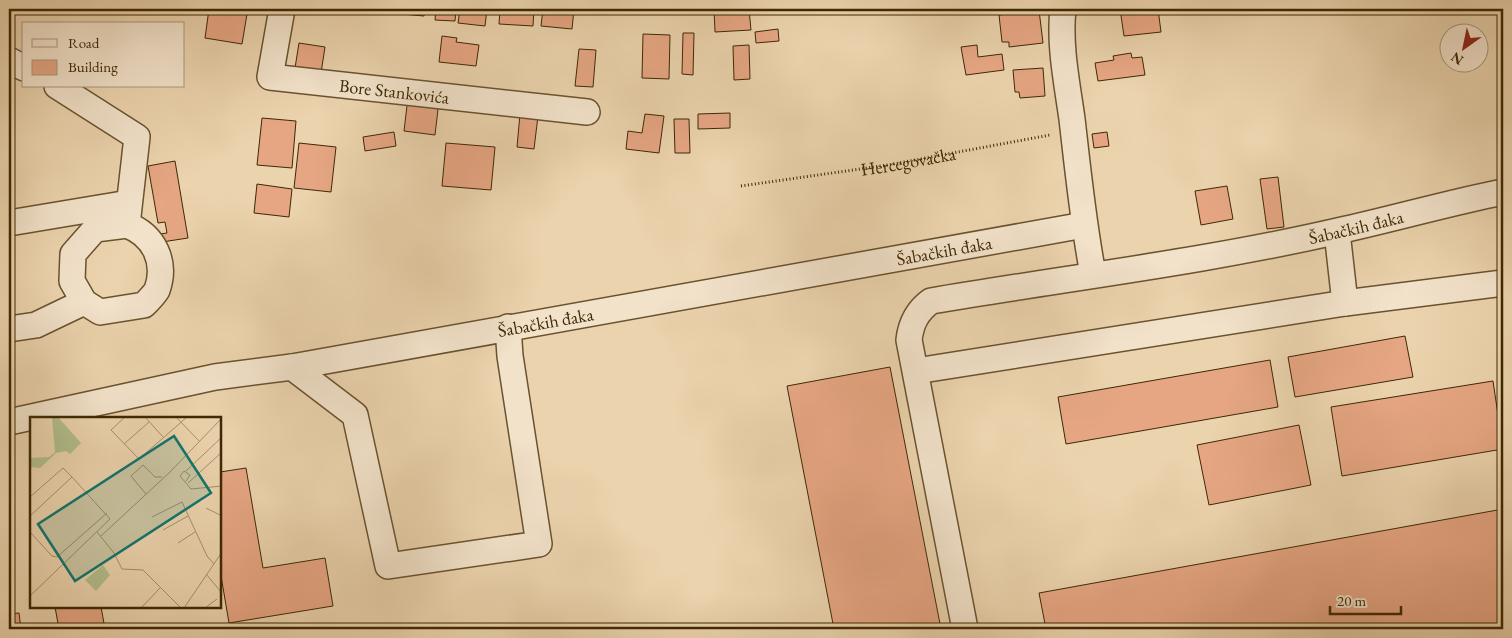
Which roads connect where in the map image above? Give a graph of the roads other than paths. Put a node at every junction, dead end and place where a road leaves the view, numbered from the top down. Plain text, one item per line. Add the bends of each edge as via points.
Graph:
1 (282, 9) edge
2 (1063, 9) edge
3 (9, 60) edge
4 (22, 67) edge
5 (60, 88) edge
6 (587, 112) dead end
7 (1503, 192) edge
8 (128, 214) junction
9 (9, 223) edge
10 (1084, 225) junction
11 (1337, 232) junction
12 (1093, 274) junction
13 (1503, 283) edge
14 (84, 302) junction
15 (1345, 303) junction
16 (508, 327) junction
17 (9, 330) edge
18 (292, 367) junction
19 (916, 371) junction
20 (30, 417) edge
21 (32, 417) edge
22 (9, 422) edge
23 (965, 629) edge

1 - 6 street, Bore Stankovića via 270,77
2 - 10 street via 1063,42
3 - 4 street
5 - 8 street via 137,136
7 - 11 street, Šabačkih đaka
8 - 9 street
8 - 14 street via 95,229 73,254 72,280
8 - 14 street via 138,230 151,240 161,265 156,291 144,306 100,312
10 - 12 street
10 - 16 street, Šabačkih đaka
11 - 12 street, Šabačkih đaka
11 - 15 street
12 - 19 street, Šabačkih đaka via 931,300 921,308 911,328 909,340
13 - 15 street
14 - 17 street via 36,325
15 - 19 street
16 - 18 street, Šabačkih đaka
16 - 18 street via 539,544 388,566 355,415
18 - 21 street, Šabačkih đaka via 215,377
19 - 23 street, Šabačkih đaka
20 - 22 street, Šabačkih đaka

